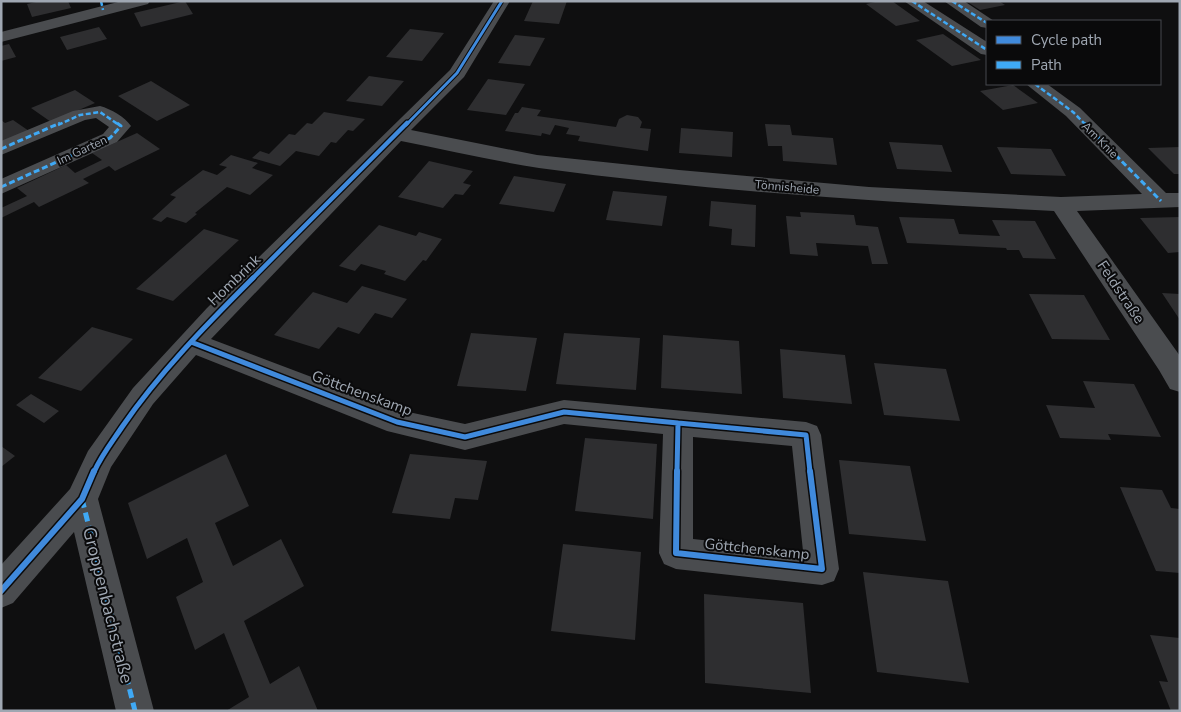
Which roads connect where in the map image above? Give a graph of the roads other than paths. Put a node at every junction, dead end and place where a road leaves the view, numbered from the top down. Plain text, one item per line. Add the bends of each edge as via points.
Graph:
1 (142, 1) edge
2 (502, 1) edge
3 (912, 1) edge
4 (952, 1) edge
5 (102, 6) edge
6 (986, 22) edge
7 (1, 37) edge
8 (986, 49) edge
9 (1036, 85) edge
10 (398, 134) junction
11 (1, 149) edge
12 (1, 187) edge
13 (1170, 200) edge
14 (1061, 204) junction
15 (191, 342) junction
16 (1180, 382) edge
17 (678, 422) junction
18 (82, 499) junction
19 (1, 591) edge
20 (135, 711) edge

1 - 5 street
2 - 10 street, Hombrink via 457,73
3 - 8 street
4 - 6 street
5 - 7 street
9 - 13 street, Am Knie via 1073,112
10 - 14 street, Tönnisheide via 537,160 679,177 869,194
10 - 15 street, Hombrink
11 - 12 street, Im Garten via 80,115 100,112 121,126 110,138
13 - 14 street, Tönnisheide
14 - 16 street, Feldstraße
15 - 17 street, Göttchenskamp via 397,422 465,437 564,412
15 - 18 street, Hombrink via 143,396 98,460
17 - 17 street, Göttchenskamp via 676,553 822,569 806,435
18 - 19 street, Hombrink
18 - 20 street, Groppenbachstraße

